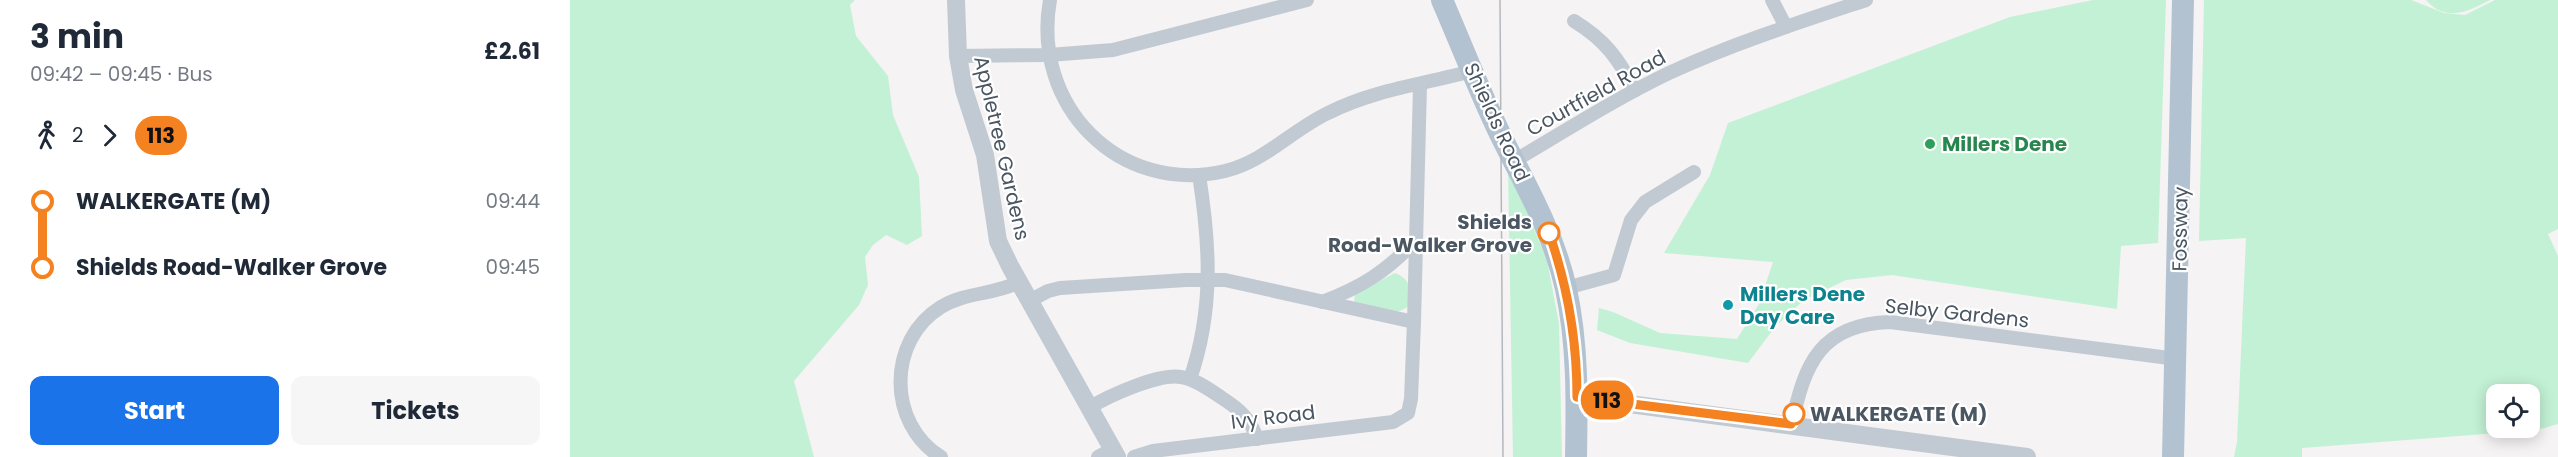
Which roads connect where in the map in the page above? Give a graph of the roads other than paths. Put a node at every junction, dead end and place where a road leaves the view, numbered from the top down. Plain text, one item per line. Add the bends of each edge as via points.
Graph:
1 (956, 0) edge
2 (1050, 0) edge
3 (1307, 0) edge
4 (1442, 0) edge
5 (1772, 0) edge
6 (1866, 0) edge
7 (2183, 0) edge
8 (1574, 21) dead end
9 (1786, 27) junction
10 (1049, 55) junction
11 (958, 56) junction
12 (1472, 71) junction
13 (1420, 84) junction
14 (1635, 90) junction
15 (1514, 161) junction
16 (1694, 172) dead end
17 (1199, 175) junction
18 (1416, 240) junction
19 (1209, 279) junction
20 (1019, 282) junction
21 (1566, 288) junction
22 (1029, 301) junction
23 (1322, 302) junction
24 (1414, 322) junction
25 (2177, 359) junction
26 (1190, 379) junction
27 (1577, 397) junction
28 (1089, 408) junction
29 (1791, 424) junction
30 (1257, 439) junction
31 (1109, 454) edge
32 (941, 457) edge
33 (1134, 457) edge
34 (1576, 457) edge
35 (2026, 457) edge
36 (2173, 457) edge

1 - 11 street, Appletree Gardens
2 - 10 street
3 - 10 street via 1132,46
4 - 12 main road, Shields Road
5 - 9 street
6 - 9 street, Courtfield Road
7 - 25 main road, Fossway
8 - 14 street via 1614,53
9 - 14 street, Courtfield Road
10 - 11 street
10 - 17 street via 1067,107 1100,143 1145,168
11 - 20 street, Appletree Gardens via 967,104 987,163 998,241
12 - 13 street
12 - 15 main road, Shields Road
13 - 17 street via 1351,102 1308,124 1256,159
13 - 18 street
14 - 15 street, Courtfield Road
15 - 21 main road, Shields Road via 1549,231
16 - 21 street via 1646,202 1631,220 1614,275
17 - 19 street
18 - 23 street via 1374,278
18 - 24 street
19 - 22 street via 1060,288
19 - 23 street
19 - 26 street
20 - 22 street, Appletree Gardens
20 - 32 street via 951,301 931,314 909,343 900,378 904,409 917,436
21 - 27 main road, Shields Road via 1576,349
22 - 28 street, Appletree Gardens
23 - 24 street
24 - 30 street, Ivy Road via 1411,407 1404,417 1393,422
25 - 29 street, Selby Gardens via 1890,322 1868,323 1834,338 1820,349 1805,372
25 - 36 main road, Fossway
26 - 28 street via 1165,378 1115,393
26 - 30 street via 1243,414
27 - 29 street
27 - 34 main road, Shields Road
28 - 31 street, Appletree Gardens
29 - 35 street
30 - 33 street, Ivy Road via 1153,451

